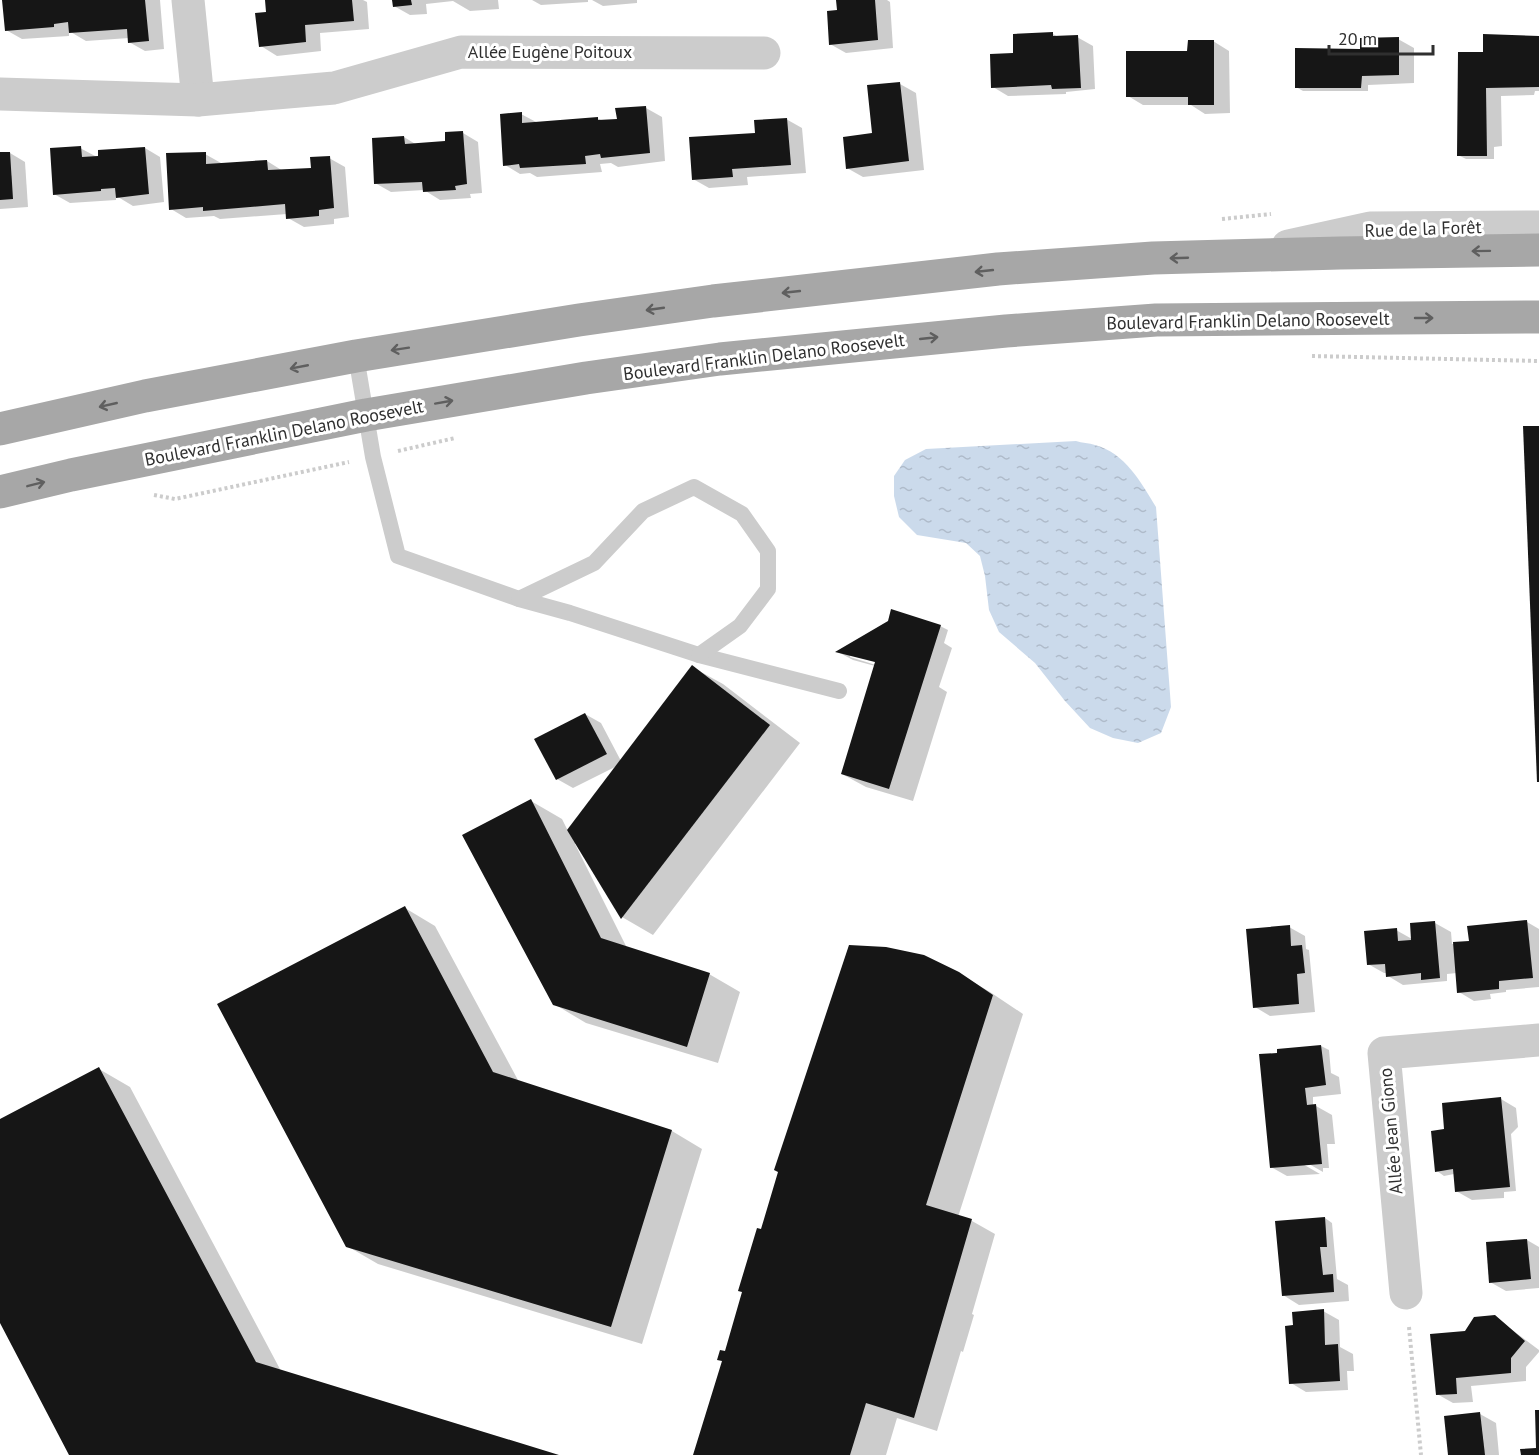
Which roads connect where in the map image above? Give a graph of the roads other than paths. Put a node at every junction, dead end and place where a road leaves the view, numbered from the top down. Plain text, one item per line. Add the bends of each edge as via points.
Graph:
1 (188, 0) edge
2 (764, 53) dead end
3 (0, 94) edge
4 (198, 100) junction
5 (1539, 227) edge
6 (1539, 250) edge
7 (1237, 256) junction
8 (1539, 317) edge
9 (356, 356) junction
10 (366, 415) junction
11 (0, 429) edge
12 (0, 492) edge
13 (519, 599) junction
14 (699, 655) junction
15 (839, 691) dead end
16 (1539, 1040) edge
17 (1406, 1293) road end

1 - 4 street
2 - 4 street, Allée Eugène Poitoux via 461,52 334,88
3 - 4 street, Allée Eugène Poitoux
5 - 7 street, Rue de la Forêt via 1370,228
6 -> 7 main road
7 -> 9 main road via 998,269 749,297
10 -> 8 main road, Boulevard Franklin Delano Roosevelt via 720,359 1006,331 1156,320
9 - 10 lane
9 -> 11 main road via 145,396
12 -> 10 main road, Boulevard Franklin Delano Roosevelt
10 - 13 lane via 398,556
13 - 14 lane
13 - 14 lane via 594,563 643,511 694,487 742,514 768,550 768,589 740,626
14 - 15 lane
16 - 17 street, Allée Jean Giono via 1384,1053

